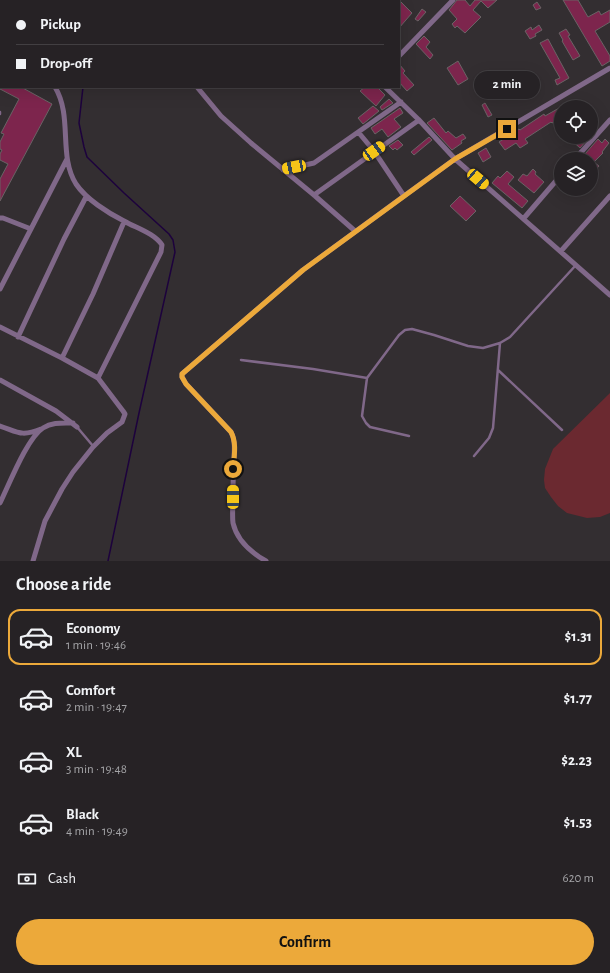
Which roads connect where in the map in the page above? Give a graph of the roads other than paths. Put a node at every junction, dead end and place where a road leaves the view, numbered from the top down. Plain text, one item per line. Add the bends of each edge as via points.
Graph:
1 (453, 0) edge
2 (400, 55) edge
3 (610, 68) edge
4 (55, 88) edge
5 (199, 88) edge
6 (386, 88) edge
7 (401, 102) junction
8 (419, 120) junction
9 (610, 120) edge
10 (359, 133) junction
11 (374, 151) junction
12 (581, 152) edge
13 (67, 159) junction
14 (455, 159) junction
15 (283, 170) junction
16 (554, 183) edge
17 (314, 195) junction
18 (404, 196) junction
19 (610, 196) edge
20 (86, 197) junction
21 (0, 218) edge
22 (524, 218) junction
23 (124, 222) junction
24 (31, 229) junction
25 (355, 231) junction
26 (561, 251) junction
27 (576, 265) junction
28 (0, 289) edge
29 (610, 295) edge
30 (0, 328) edge
31 (18, 336) junction
32 (500, 343) junction
33 (62, 358) junction
34 (241, 360) dead end
35 (498, 370) junction
36 (98, 378) junction
37 (367, 378) junction
38 (0, 380) edge
39 (75, 425) junction
40 (0, 426) edge
41 (42, 428) junction
42 (562, 430) dead end
43 (409, 436) dead end
44 (93, 447) junction
45 (474, 456) dead end
46 (0, 503) edge
47 (33, 561) edge
48 (266, 561) edge

1 - 2 street
3 - 14 street
4 - 13 street via 64,115
5 - 15 street via 221,116
6 - 7 street
7 - 8 street
7 - 10 street
8 - 11 street
8 - 14 street
9 - 12 street
10 - 11 street
10 - 15 street via 314,163
11 - 17 street
11 - 18 street
13 - 20 street via 76,184
13 - 24 street
14 - 18 street
14 - 22 street
15 - 17 street
16 - 22 street
17 - 25 street
18 - 25 street
19 - 26 street
20 - 23 street
20 - 31 street
21 - 24 street
22 - 26 street
23 - 33 street
23 - 36 street via 158,239 162,245 161,252
24 - 28 street
25 - 48 street via 303,270 182,374 186,384 234,436 233,523 247,548
26 - 27 street
27 - 29 street
27 - 32 lane via 510,337
30 - 31 street
31 - 33 street
32 - 35 lane
32 - 37 lane via 482,348 412,329 405,330
33 - 36 street
34 - 37 lane
35 - 42 lane
35 - 45 lane via 493,428
36 - 44 street via 125,414 122,422
37 - 43 lane via 362,416 366,423 370,428
38 - 39 street via 56,410
39 - 41 street via 58,423
39 - 44 lane
40 - 41 street via 13,432 28,434
41 - 46 street via 28,445
44 - 47 street via 73,472 51,509

